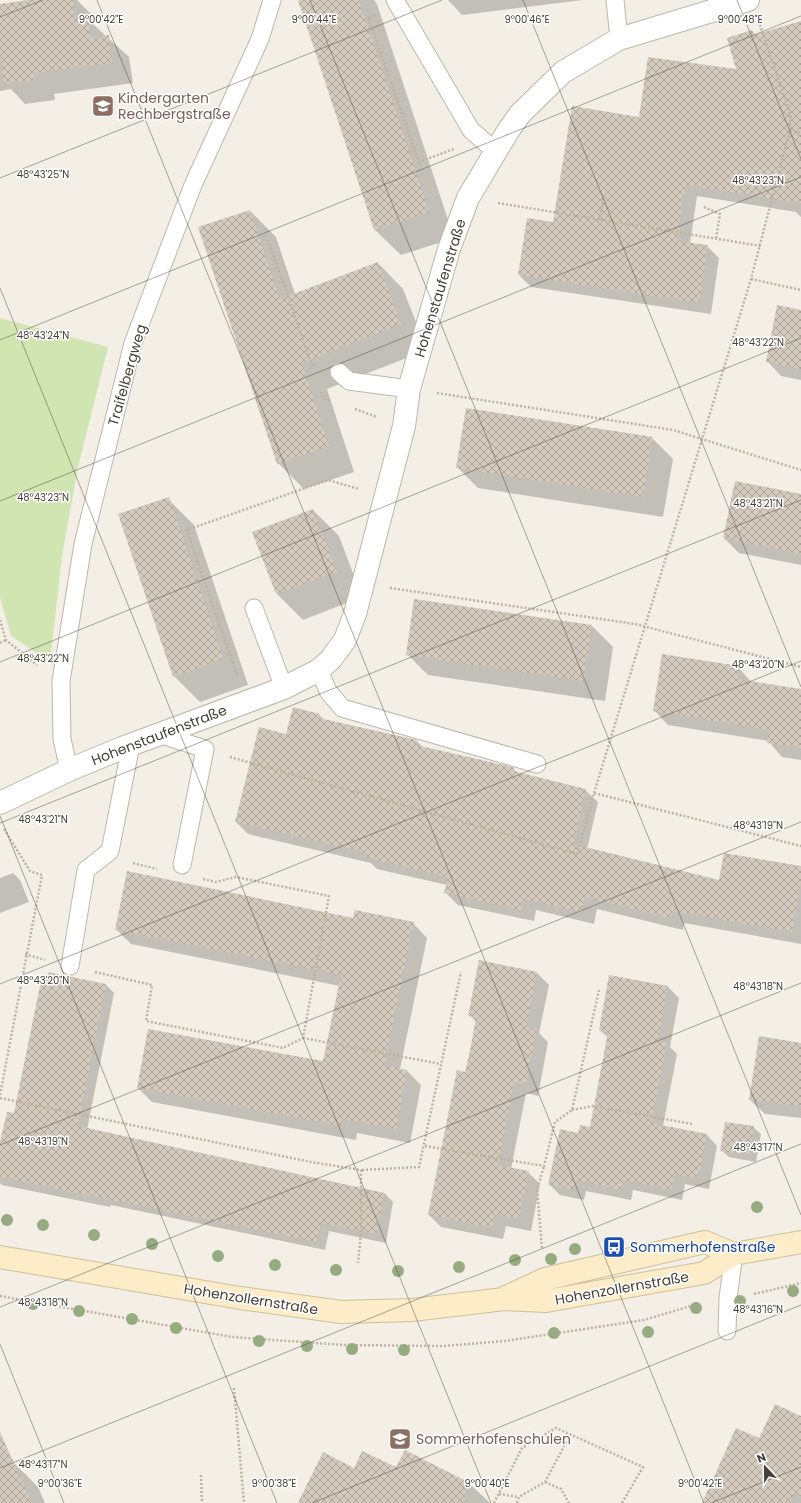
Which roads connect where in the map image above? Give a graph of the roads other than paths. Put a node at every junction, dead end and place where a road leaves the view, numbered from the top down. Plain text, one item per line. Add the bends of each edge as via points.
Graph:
1 (272, 0) edge
2 (615, 0) edge
3 (748, 0) edge
4 (397, 4) edge
5 (619, 39) junction
6 (495, 151) junction
7 (339, 372) dead end
8 (409, 389) junction
9 (254, 608) dead end
10 (320, 670) junction
11 (284, 688) junction
12 (159, 734) junction
13 (131, 745) junction
14 (537, 764) dead end
15 (69, 770) junction
16 (0, 813) edge
17 (182, 865) dead end
18 (70, 966) road end
19 (801, 1242) edge
20 (734, 1254) junction
21 (0, 1257) edge
22 (504, 1298) junction
23 (727, 1331) dead end

1 - 15 lane, Traifelbergweg via 260,39 193,185 133,343 83,544 61,681 62,739
2 - 5 lane
3 - 5 street, Hohenstaufenstraße
4 - 6 lane via 471,130
5 - 6 street, Hohenstaufenstraße via 563,72 543,90 520,114
6 - 8 street, Hohenstaufenstraße via 468,198 449,249
7 - 8 lane via 349,381
8 - 10 street, Hohenstaufenstraße via 404,426 364,584 345,640
9 - 11 lane
10 - 11 street, Hohenstaufenstraße
10 - 14 lane via 328,691 342,708
11 - 12 street, Hohenstaufenstraße
12 - 13 street, Hohenstaufenstraße
12 - 17 lane via 205,749
13 - 15 street, Hohenstaufenstraße
13 - 18 lane via 110,851 86,870
15 - 16 street, Hohenstaufenstraße
19 - 20 street, Hohenzollernstraße
20 - 22 street, Hohenzollernstraße via 704,1273 546,1301
20 - 22 street, Hohenzollernstraße via 705,1242 545,1279
20 - 23 lane
21 - 22 street, Hohenzollernstraße via 240,1298 341,1312 412,1310

